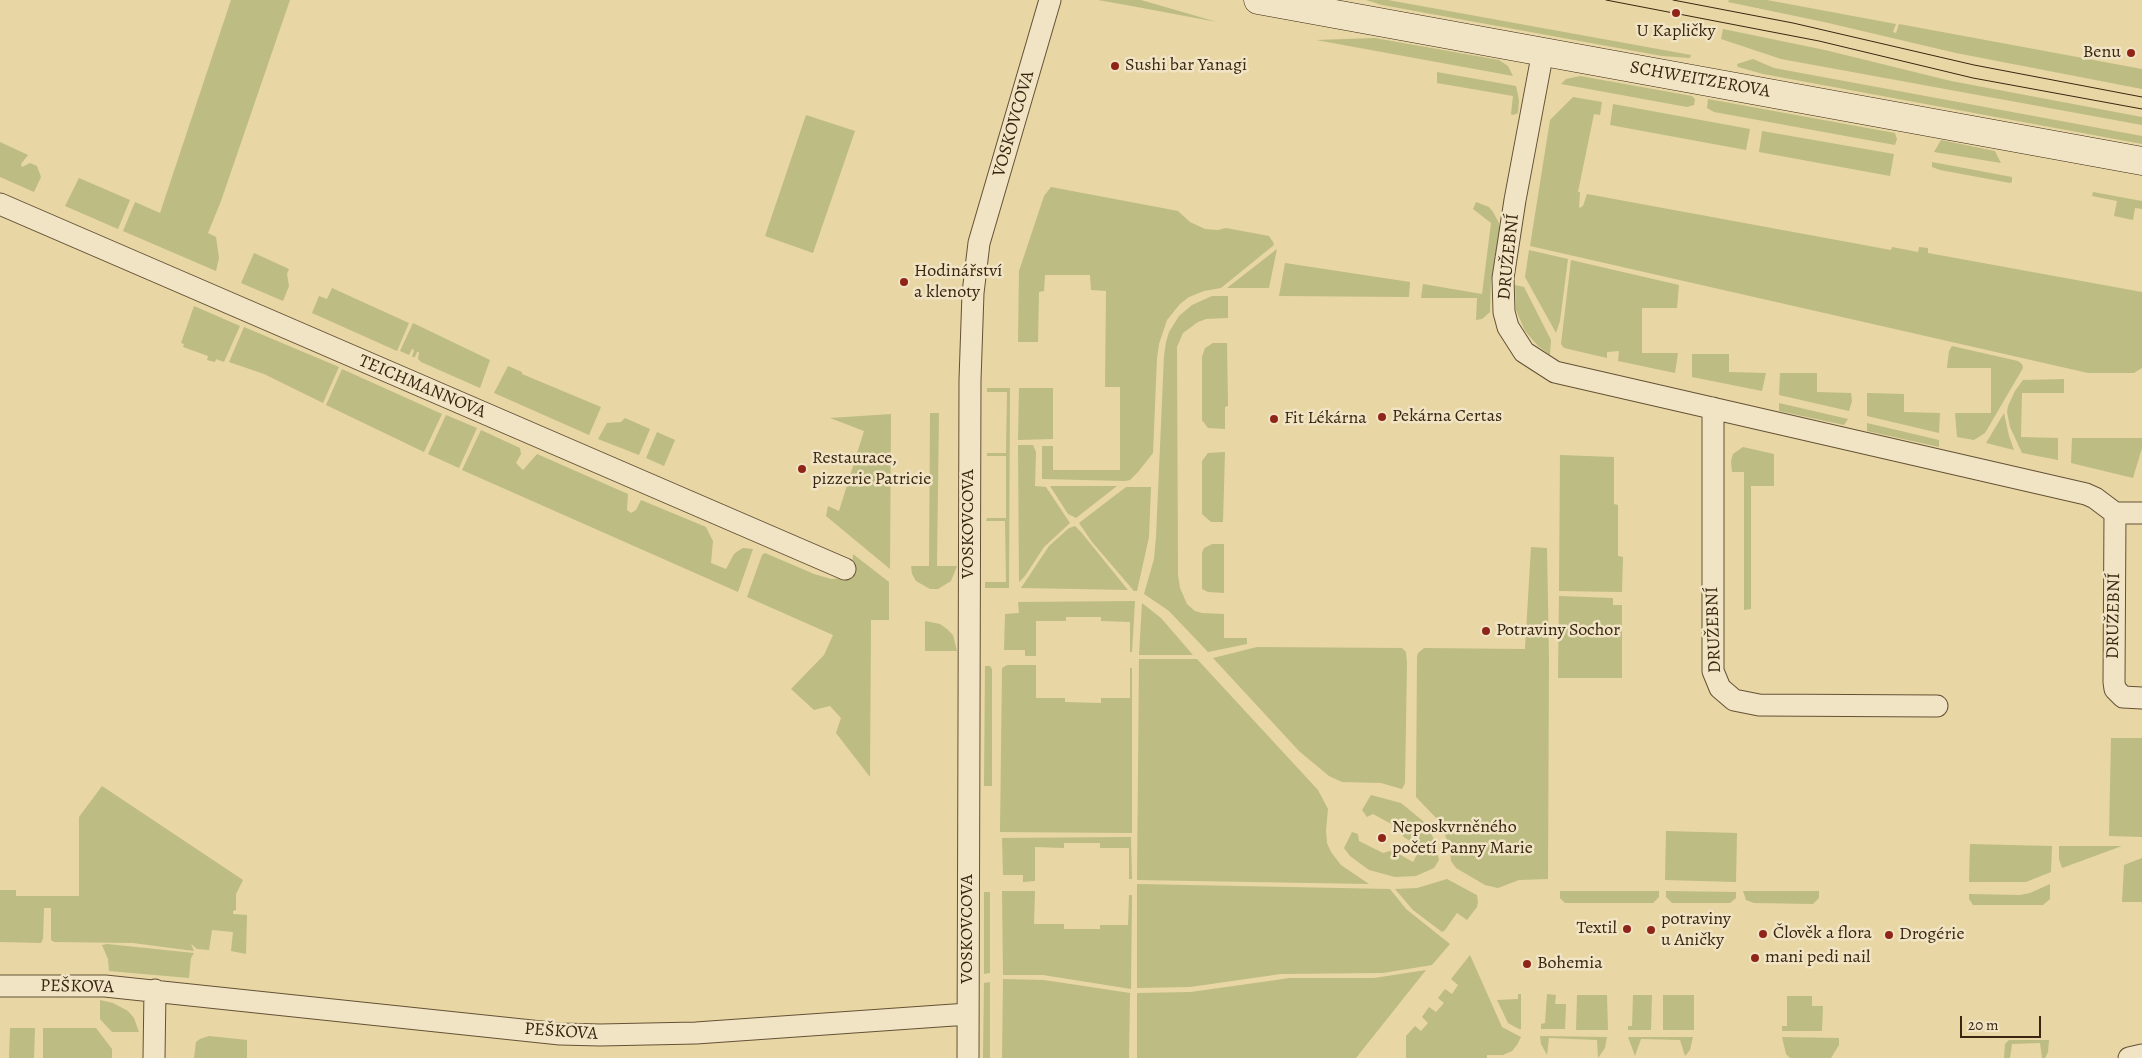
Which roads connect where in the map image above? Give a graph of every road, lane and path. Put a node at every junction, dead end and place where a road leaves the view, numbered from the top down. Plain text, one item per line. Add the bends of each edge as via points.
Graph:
1 (1050, 0) edge
2 (1258, 0) edge
3 (1543, 52) junction
4 (2142, 160) edge
5 (0, 204) edge
6 (1713, 408) junction
7 (2115, 512) junction
8 (2142, 513) edge
9 (844, 569) dead end
10 (2142, 698) edge
11 (1937, 706) dead end
12 (0, 986) edge
13 (155, 990) junction
14 (968, 1014) junction
15 (2142, 1056) edge
16 (154, 1058) edge
17 (968, 1058) edge
18 (2130, 1058) edge

1 - 14 street, VOSKOVCOVA via 979,243 972,293
2 - 3 street, SCHWEITZEROVA
3 - 4 street, SCHWEITZEROVA
3 - 6 street, DRUŽEBNÍ via 1504,278 1503,298 1508,327 1524,352 1555,372
5 - 9 street, TEICHMANNOVA
6 - 7 street, DRUŽEBNÍ via 2086,494
6 - 11 street, DRUŽEBNÍ via 1713,671 1720,688 1734,700 1745,704
7 - 8 street
7 - 10 street, DRUŽEBNÍ via 2115,689 2124,697
12 - 13 street, PEŠKOVA via 105,986
13 - 14 street, PEŠKOVA via 560,1034 705,1032
13 - 16 street
14 - 17 street, VOSKOVCOVA
15 - 18 street

